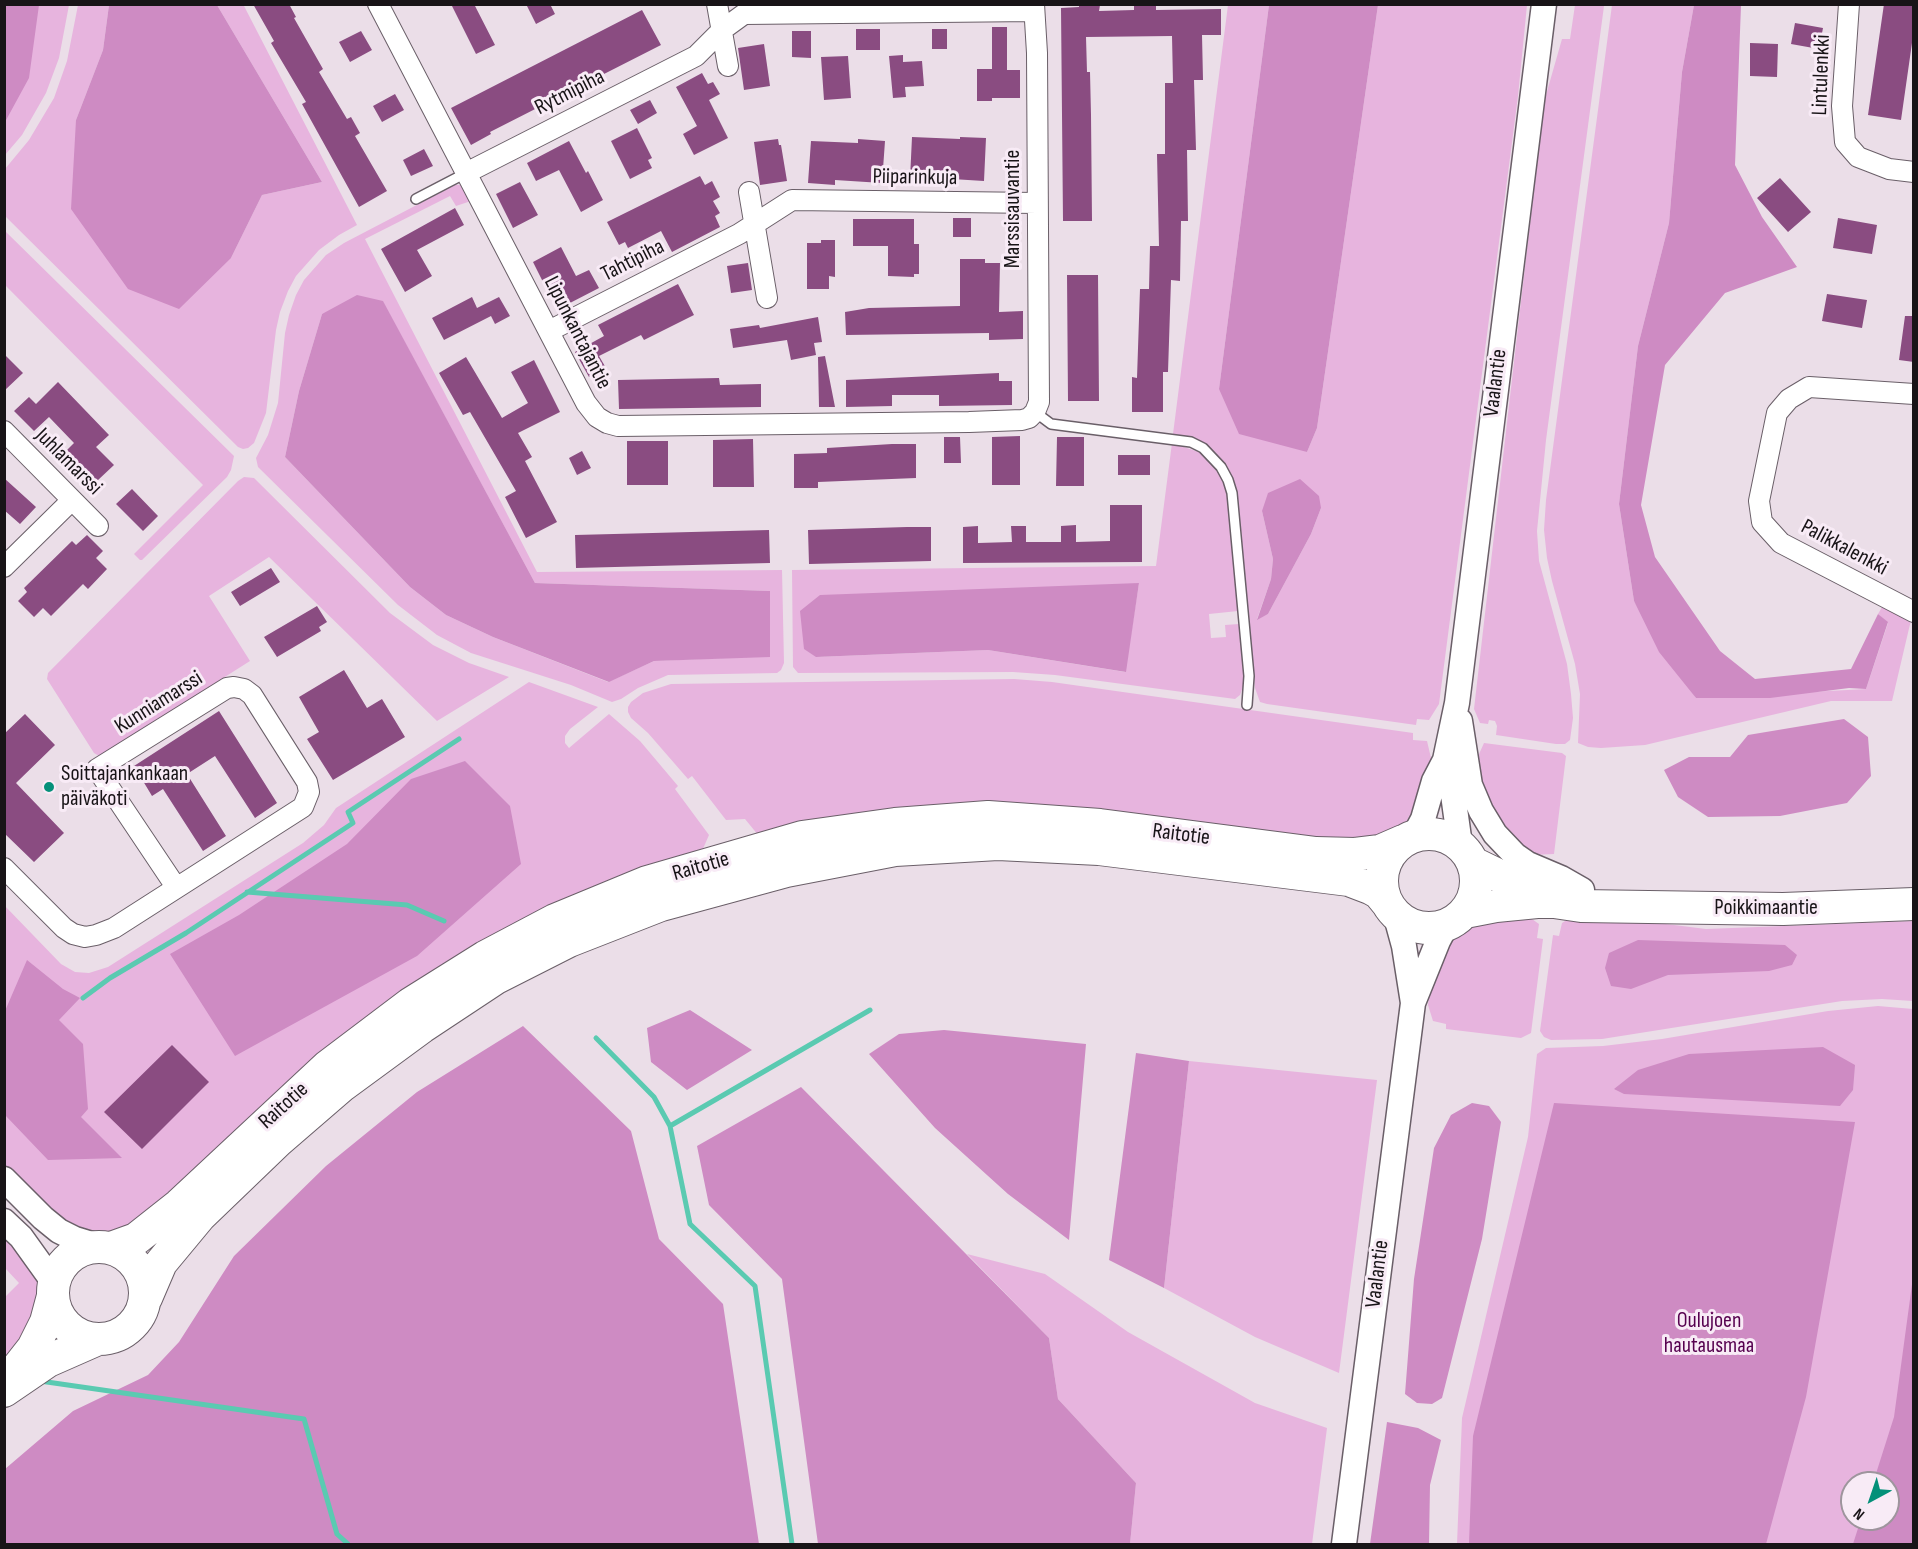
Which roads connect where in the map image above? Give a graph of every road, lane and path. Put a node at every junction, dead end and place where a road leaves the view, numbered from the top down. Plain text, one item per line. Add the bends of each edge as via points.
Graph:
1 (378, 4) edge
2 (717, 4) edge
3 (1544, 4) edge
4 (1849, 4) edge
5 (1034, 8) edge
6 (722, 30) junction
7 (728, 66) dead end
8 (1914, 172) edge
9 (466, 173) junction
10 (749, 192) dead end
11 (416, 199) dead end
12 (792, 200) joint
13 (1037, 203) junction
14 (747, 229) junction
15 (767, 298) dead end
16 (549, 331) junction
17 (1914, 394) edge
18 (1035, 412) junction
19 (4, 431) edge
20 (72, 500) junction
21 (98, 526) dead end
22 (4, 567) edge
23 (1914, 612) edge
24 (1247, 705) dead end
25 (1455, 762) junction
26 (1409, 838) junction
27 (1467, 854) junction
28 (4, 868) edge
29 (1524, 884) junction
30 (176, 887) junction
31 (1914, 904) edge
32 (1391, 908) junction
33 (1456, 918) junction
34 (1413, 1003) junction
35 (4, 1179) edge
36 (4, 1221) edge
37 (105, 1247) junction
38 (53, 1289) junction
39 (146, 1298) junction
40 (98, 1339) junction
41 (4, 1385) edge
42 (4, 1391) edge
43 (1344, 1545) edge

1 - 9 street, Lipunkantajantie
2 - 6 street
3 - 25 street, Vaalantie via 1457,704
4 - 8 street, Lintulenkki via 1842,106 1845,142 1858,157 1889,169
5 - 6 street, Rytmipiha via 744,14
5 - 13 street, Marssisauvantie
6 - 7 street
6 - 9 street, Rytmipiha via 696,56
9 - 11 lane
9 - 16 street, Lipunkantajantie
10 - 14 street
12 - 13 street, Piiparinkuja
12 - 14 street, Tahtipiha
13 - 18 street, Marssisauvantie via 1039,402
14 - 15 street
14 - 16 street, Tahtipiha
16 - 18 street, Lipunkantajantie via 591,411 618,426 969,423 1022,420
17 - 23 street, Palikkalenkki via 1809,387 1789,399 1777,413 1759,501 1762,522 1781,543
18 - 24 lane via 1051,424 1191,442 1203,448 1221,467 1232,493 1249,676
19 - 20 street, Juhlamarssi
20 - 21 street, Juhlamarssi
20 - 22 street
25 - 26 street, Vaalantie via 1434,781 1422,819
25 - 27 street, Vaalantie via 1452,787
25 - 29 street via 1495,834 1515,855
26 - 27 main road via 1438,834
26 - 32 main road via 1390,854 1383,871 1384,893
26 - 37 main road, Raitotie via 1380,851 1355,855 1100,825 988,817 802,837 647,882 555,920 485,957 410,1004 328,1066 179,1205 136,1239
27 - 29 main road, Poikkimaantie via 1506,879
27 - 33 main road via 1477,883 1471,903
28 - 30 street, Kunniamarssi via 64,928 85,937 114,927
29 - 31 main road, Poikkimaantie via 1619,906 1783,909
29 - 33 main road, Poikkimaantie
30 - 30 street, Kunniamarssi via 303,807 307,800 307,782 252,695 244,689 227,688 97,770
32 - 33 main road via 1403,920 1425,928
32 - 34 street, Vaalantie via 1404,946
32 - 39 main road, Raitotie via 1378,893 1349,880 1099,849 998,844 895,850 786,871 661,905 569,941 496,978 344,1085 200,1216 161,1263
33 - 34 street, Vaalantie via 1438,941
34 - 43 street, Vaalantie
35 - 37 street via 60,1231
36 - 38 street via 21,1237
37 - 38 main road via 86,1248 65,1261
37 - 39 main road via 124,1253 134,1262 141,1272
38 - 40 main road via 60,1317 67,1326
38 - 41 main road via 46,1322 33,1348
39 - 40 main road via 130,1328
40 - 42 main road via 48,1361

